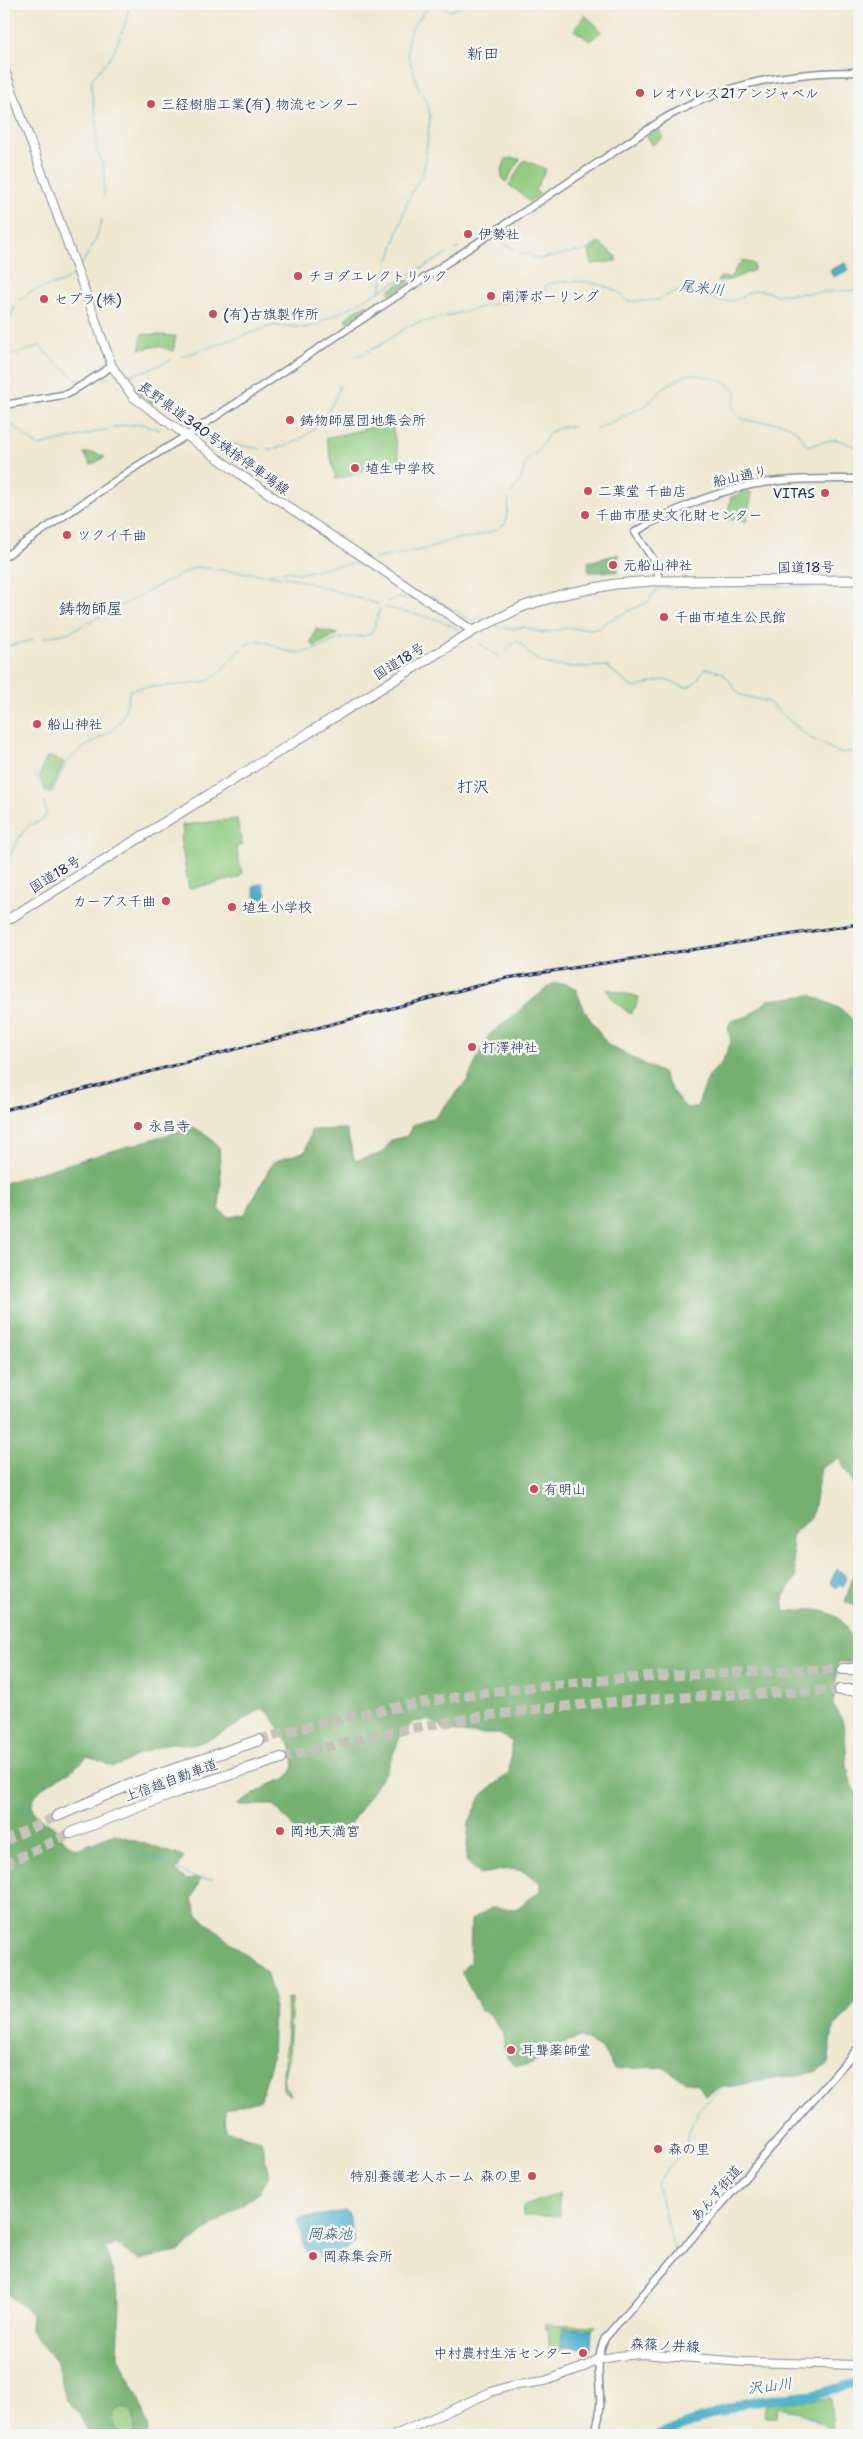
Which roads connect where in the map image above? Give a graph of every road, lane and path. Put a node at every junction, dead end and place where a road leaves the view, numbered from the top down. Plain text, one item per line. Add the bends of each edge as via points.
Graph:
1 (4, 68) edge
2 (859, 72) edge
3 (112, 366) junction
4 (4, 404) edge
5 (186, 436) junction
6 (859, 479) edge
7 (4, 557) edge
8 (859, 580) edge
9 (660, 582) junction
10 (473, 631) junction
11 (4, 922) edge
12 (859, 1669) edge
13 (843, 1670) tunnel mouth
14 (840, 1690) tunnel mouth
15 (859, 1690) edge
16 (259, 1740) tunnel mouth
17 (280, 1758) tunnel mouth
18 (57, 1816) tunnel mouth
19 (72, 1833) tunnel mouth
20 (859, 2047) edge
21 (597, 2360) junction
22 (859, 2365) edge
23 (395, 2435) edge
24 (593, 2435) edge

1 - 3 main road, 長野県道340号姨捨停車場線
2 - 5 street via 769,78 735,86 695,102 646,130
3 - 4 street via 68,394
3 - 5 main road, 長野県道340号姨捨停車場線 via 133,397
5 - 7 street
5 - 10 main road, 長野県道340号姨捨停車場線
6 - 9 street, 船山通り via 777,481 734,489 681,507 635,532 656,564
8 - 9 highway, 国道18号
9 - 10 highway, 国道18号 via 614,584 564,594 517,609
10 - 11 highway, 国道18号
12 - 13 highway
14 - 15 highway
16 - 18 highway, 上信越自動車道 via 134,1783
17 - 19 highway, 上信越自動車道 via 179,1791
20 - 21 street, あんず街道 via 607,2335
21 - 22 main road, 森篠ノ井線 via 642,2354 744,2362
21 - 23 main road, 森篠ノ井線 via 545,2381 491,2392
21 - 24 street via 601,2409

